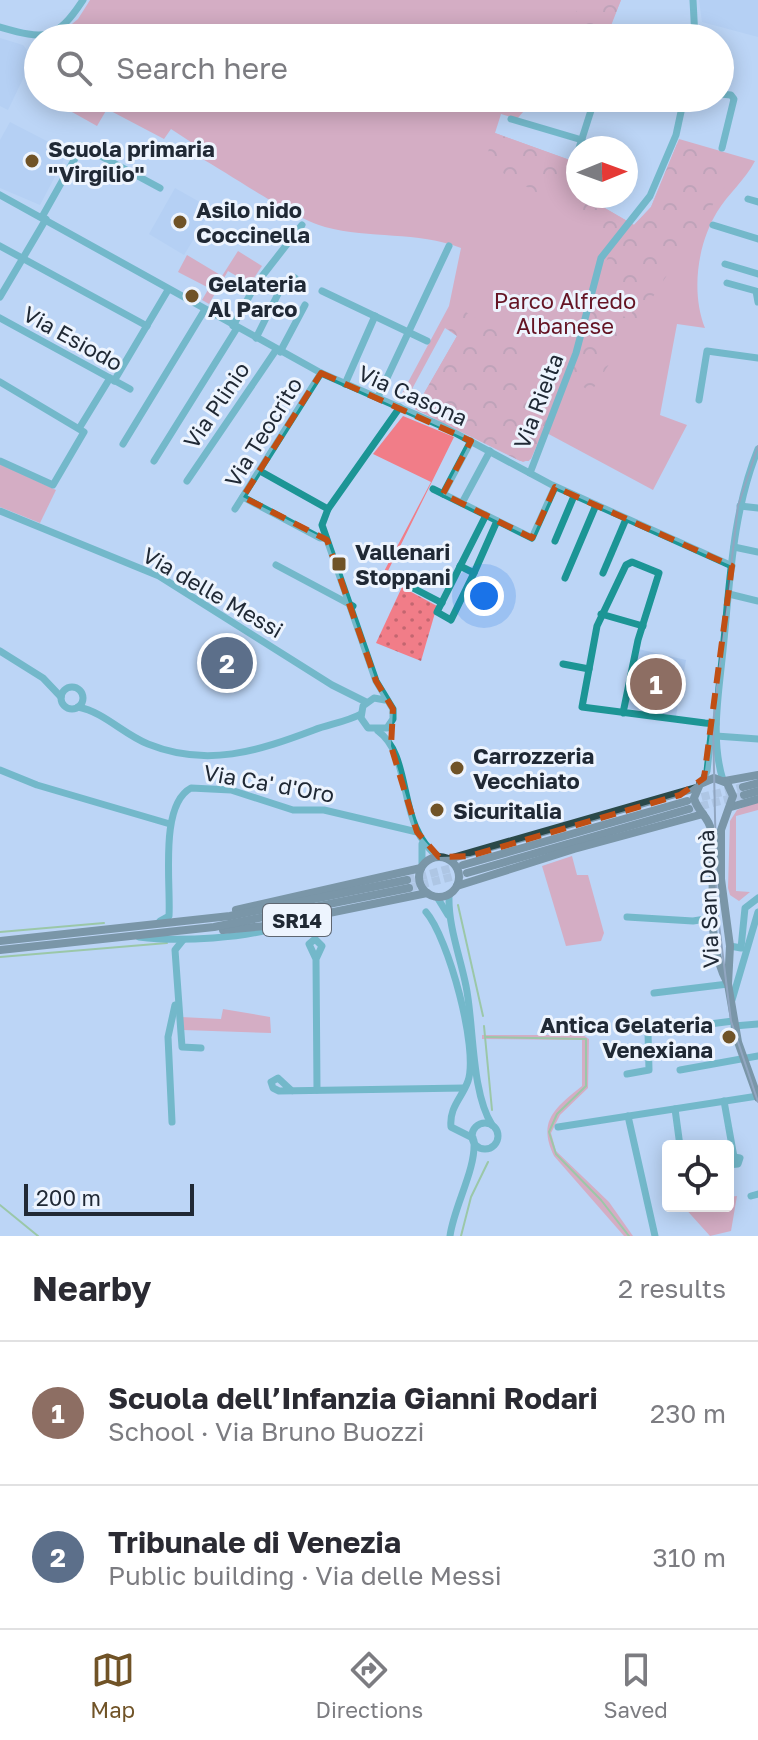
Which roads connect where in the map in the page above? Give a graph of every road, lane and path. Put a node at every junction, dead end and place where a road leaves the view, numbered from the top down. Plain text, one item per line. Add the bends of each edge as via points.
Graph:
1 (83, 0) edge
2 (693, 0) edge
3 (66, 24) edge
4 (694, 24) edge
5 (0, 27) edge
6 (24, 33) edge
7 (591, 112) edge
8 (681, 112) edge
9 (731, 112) edge
10 (511, 119) dead end
11 (583, 136) edge
12 (566, 139) edge
13 (722, 148) dead end
14 (160, 188) dead end
15 (0, 195) edge
16 (748, 199) dead end
17 (758, 202) edge
18 (44, 218) junction
19 (302, 225) dead end
20 (713, 225) dead end
21 (758, 239) edge
22 (0, 246) edge
23 (449, 246) dead end
24 (23, 258) junction
25 (725, 264) dead end
26 (758, 274) edge
27 (295, 278) dead end
28 (727, 283) dead end
29 (168, 290) junction
30 (1, 291) edge
31 (322, 291) dead end
32 (758, 302) edge
33 (305, 305) dead end
34 (204, 311) junction
35 (375, 316) junction
36 (0, 318) edge
37 (147, 326) junction
38 (235, 327) junction
39 (408, 332) junction
40 (256, 338) junction
41 (427, 341) dead end
42 (278, 351) junction
43 (758, 358) edge
44 (321, 373) junction
45 (112, 380) junction
46 (345, 384) junction
47 (1, 385) edge
48 (130, 389) dead end
49 (378, 397) junction
50 (699, 400) dead end
51 (400, 407) junction
52 (80, 427) junction
53 (471, 441) junction
54 (123, 444) dead end
55 (758, 449) edge
56 (490, 451) junction
57 (0, 461) edge
58 (154, 461) dead end
59 (260, 471) junction
60 (530, 473) junction
61 (187, 481) dead end
62 (555, 487) junction
63 (433, 489) dead end
64 (443, 494) junction
65 (574, 496) junction
66 (243, 497) junction
67 (462, 503) junction
68 (596, 505) junction
69 (740, 506) junction
70 (758, 508) edge
71 (235, 509) dead end
72 (328, 509) junction
73 (0, 511) edge
74 (486, 515) junction
75 (626, 519) junction
76 (497, 521) junction
77 (326, 538) junction
78 (555, 541) dead end
79 (734, 547) junction
80 (758, 552) edge
81 (276, 565) dead end
82 (460, 566) junction
83 (732, 566) junction
84 (474, 573) junction
85 (603, 573) dead end
86 (388, 575) dead end
87 (565, 578) dead end
88 (729, 594) junction
89 (758, 601) edge
90 (442, 603) junction
91 (353, 606) junction
92 (601, 614) junction
93 (726, 622) junction
94 (643, 626) junction
95 (0, 651) edge
96 (563, 664) dead end
97 (589, 669) junction
98 (44, 679) junction
99 (82, 681) dead end
100 (376, 681) junction
101 (77, 691) junction
102 (385, 700) junction
103 (68, 704) junction
104 (366, 705) junction
105 (97, 713) junction
106 (623, 713) junction
107 (60, 715) dead end
108 (344, 721) junction
109 (391, 724) junction
110 (714, 724) junction
111 (364, 725) junction
112 (378, 731) junction
113 (714, 736) junction
114 (758, 739) edge
115 (391, 746) junction
116 (0, 770) edge
117 (758, 775) edge
118 (724, 781) junction
119 (758, 783) edge
120 (700, 785) junction
121 (758, 791) edge
122 (758, 799) edge
123 (688, 805) tunnel mouth
124 (728, 810) junction
125 (704, 814) junction
126 (170, 824) junction
127 (417, 833) junction
128 (439, 857) junction
129 (449, 859) junction
130 (422, 867) junction
131 (465, 869) tunnel mouth
132 (457, 886) junction
133 (427, 893) junction
134 (449, 895) junction
135 (437, 897) junction
136 (758, 898) edge
137 (426, 912) dead end
138 (758, 912) edge
139 (449, 917) junction
140 (627, 917) dead end
141 (712, 918) junction
142 (193, 921) junction
143 (290, 922) junction
144 (145, 928) junction
145 (168, 937) junction
146 (183, 940) junction
147 (0, 941) edge
148 (730, 946) junction
149 (0, 950) edge
150 (316, 959) dead end
151 (740, 968) junction
152 (726, 972) junction
153 (728, 984) junction
154 (654, 993) dead end
155 (177, 1005) junction
156 (730, 1006) junction
157 (733, 1024) junction
158 (758, 1024) edge
159 (201, 1048) dead end
160 (758, 1056) edge
161 (743, 1058) junction
162 (680, 1070) dead end
163 (627, 1074) dead end
164 (464, 1088) junction
165 (317, 1090) junction
166 (292, 1091) dead end
167 (758, 1096) edge
168 (482, 1100) junction
169 (724, 1101) junction
170 (675, 1109) junction
171 (628, 1116) junction
172 (172, 1122) dead end
173 (492, 1125) junction
174 (476, 1127) junction
175 (558, 1127) dead end
176 (458, 1132) junction
177 (473, 1140) junction
178 (679, 1140) edge
179 (729, 1140) edge
180 (487, 1148) junction
181 (470, 1169) junction
182 (450, 1236) edge
183 (655, 1236) edge

1 - 3 street
2 - 4 street
5 - 6 street
7 - 11 street
8 - 60 street, Via Rielta via 650,196 604,253 573,362
9 - 13 street
10 - 12 street
14 - 18 street via 82,146
15 - 18 street, Via Casona
16 - 17 street
18 - 24 street
18 - 29 street, Via Casona
19 - 38 street via 256,284
20 - 21 street
22 - 24 street
23 - 39 street
24 - 30 street
24 - 37 street
25 - 26 street
27 - 40 street via 288,289 281,288
28 - 32 street via 756,291
29 - 34 street, Via Casona
29 - 37 street
31 - 35 street
33 - 42 street
34 - 38 street, Via Casona
34 - 54 street
35 - 39 street
35 - 46 street
36 - 45 street, Via Esiodo
37 - 45 street
38 - 40 street, Via Casona
38 - 58 street
39 - 41 street
39 - 49 street
40 - 42 street, Via Casona
42 - 44 street, Via Casona
42 - 61 street, Via Plinio
43 - 50 street via 707,351
44 - 46 street, Via Casona
44 - 59 street, Via Teocrito
45 - 48 street, Via Esiodo
45 - 52 street
46 - 49 street, Via Casona
47 - 52 street
49 - 51 street, Via Casona
51 - 53 street, Via Casona
51 - 72 street
52 - 57 street via 82,438 53,485
53 - 56 street, Via Casona
53 - 64 street
55 - 69 street, Via San Donà
56 - 60 street, Via Casona
56 - 67 street
59 - 66 street, Via Teocrito
59 - 72 street
60 - 62 street, Via Rielta
62 - 65 street, Via Rielta
62 - 76 street via 532,538
63 - 64 street
64 - 67 street
65 - 68 street, Via Rielta
65 - 78 street
66 - 71 street, Via Teocrito
66 - 77 street
67 - 74 street
68 - 75 street, Via Rielta
68 - 87 street
69 - 70 street
69 - 79 street, Via San Donà
72 - 77 street via 322,525
73 - 104 street, Via delle Messi via 159,576
74 - 76 street
74 - 82 street
75 - 83 street, Via Rielta
75 - 85 street
76 - 84 street
77 - 91 street
79 - 80 street
79 - 83 street, Via San Donà
81 - 91 street
82 - 84 street
82 - 90 street
83 - 88 street, Via San Donà
84 - 90 street via 451,620 437,612
86 - 90 street
88 - 89 street
88 - 93 street, Via San Donà
91 - 100 street
92 - 94 street
92 - 94 street via 632,562 656,569 658,575
92 - 97 street
93 - 110 street, Via San Donà
93 - 110 street, Via San Donà
94 - 106 street
95 - 98 street
96 - 97 street
97 - 106 street via 582,707
98 - 101 street
98 - 103 street
99 - 101 street
100 - 102 street
100 - 104 street
101 - 103 street
101 - 103 street
101 - 105 street
102 - 104 street
102 - 109 street via 393,709
103 - 105 street
103 - 107 street
104 - 108 street
104 - 111 street
105 - 108 street via 148,744 211,757 272,747
106 - 110 street
108 - 111 street
109 - 112 street
109 - 115 street
110 - 113 street, Via San Donà
111 - 112 street
112 - 115 street
113 - 114 street
113 - 118 street, Via San Donà
113 - 120 street, Via San Donà
115 - 127 street
116 - 126 street
117 - 118 main road
118 - 120 main road via 711,778
118 - 124 main road, Via San Donà via 733,793
119 - 121 main road via 744,791
120 - 125 main road, Via San Donà via 694,800
120 - 129 main road
122 - 124 main road
123 - 131 main road
124 - 125 main road, Via San Donà via 717,817
124 - 148 main road, Via San Donà via 721,830 721,879
125 - 132 main road
125 - 141 main road, Via San Donà via 711,832
126 - 127 street, Via Ca' d'Oro via 184,792 205,788
126 - 144 street via 167,919
127 - 128 street
127 - 130 street
128 - 129 main road
128 - 130 main road
129 - 132 main road via 458,868
130 - 133 main road via 420,881
130 - 142 main road, SR14
132 - 134 main road
133 - 135 main road
133 - 143 main road, SR14
134 - 135 main road
134 - 139 street
135 - 139 street
136 - 148 street via 745,908 741,948
137 - 164 street via 457,981 470,1070
138 - 151 street
139 - 168 street via 466,987
140 - 141 street
141 - 152 main road, Via San Donà
142 - 144 main road, SR14
142 - 145 main road, SR14 via 408,884 300,912
143 - 145 main road, SR14
143 - 146 street via 266,931
144 - 147 main road, SR14
145 - 146 street
145 - 149 main road, SR14
145 - 155 street
146 - 155 street via 175,950
148 - 152 main road, Via San Donà
150 - 165 street
151 - 152 street
151 - 156 street
152 - 153 main road, Via San Donà
153 - 154 street
153 - 156 main road, Via San Donà
155 - 159 street via 182,1047
155 - 172 street via 168,1037
156 - 157 main road, Via San Donà
157 - 158 street
157 - 161 main road, Via San Donà
157 - 163 street via 648,1032 649,1070
160 - 161 street
161 - 162 street
161 - 167 main road, Via San Donà
164 - 165 street
164 - 176 street via 451,1115 451,1127
165 - 166 street
167 - 169 street
168 - 173 street
168 - 174 street
169 - 170 street
169 - 179 street
170 - 171 street
170 - 178 street
171 - 175 street
171 - 183 street
173 - 174 street
173 - 180 street via 498,1139
174 - 176 street
174 - 177 street
176 - 177 street
177 - 180 street
177 - 181 street
180 - 181 street
181 - 182 street

